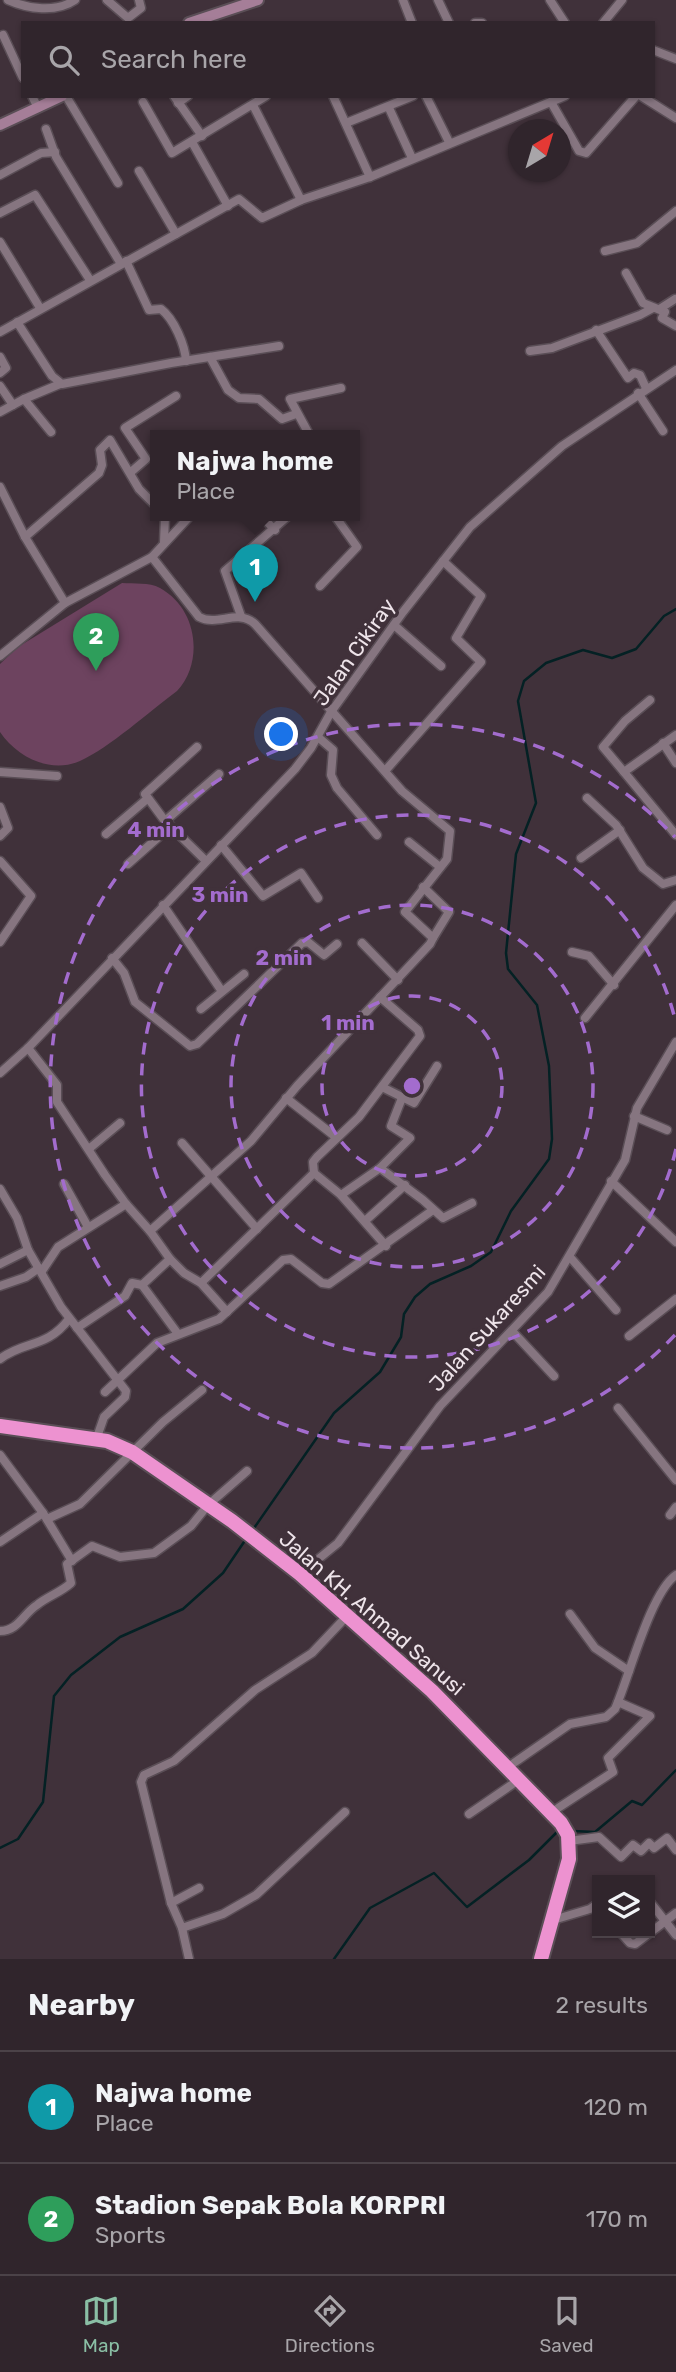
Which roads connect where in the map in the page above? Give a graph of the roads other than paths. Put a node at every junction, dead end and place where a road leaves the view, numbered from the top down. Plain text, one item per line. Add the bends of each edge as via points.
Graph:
1 (8, 0) edge
2 (75, 0) edge
3 (107, 0) edge
4 (139, 0) edge
5 (258, 0) edge
6 (403, 0) edge
7 (438, 0) edge
8 (550, 0) edge
9 (622, 0) edge
10 (196, 21) edge
11 (411, 21) edge
12 (448, 21) edge
13 (564, 21) edge
14 (605, 21) edge
15 (3, 35) dead end
16 (655, 51) edge
17 (675, 57) edge
18 (21, 74) edge
19 (33, 98) edge
20 (60, 98) edge
21 (65, 98) edge
22 (263, 98) edge
23 (333, 98) edge
24 (408, 98) edge
25 (427, 98) edge
26 (560, 98) edge
27 (636, 98) edge
28 (642, 98) edge
29 (176, 100) edge
30 (143, 102) dead end
31 (551, 102) junction
32 (253, 105) junction
33 (38, 108) junction
34 (388, 108) junction
35 (675, 114) edge
36 (346, 123) junction
37 (0, 125) edge
38 (46, 129) dead end
39 (202, 136) junction
40 (192, 142) junction
41 (449, 142) junction
42 (55, 152) junction
43 (412, 158) junction
44 (139, 171) dead end
45 (0, 175) edge
46 (370, 177) junction
47 (118, 183) dead end
48 (301, 200) junction
49 (228, 206) junction
50 (676, 211) edge
51 (0, 213) edge
52 (176, 234) junction
53 (0, 242) edge
54 (605, 251) dead end
55 (123, 263) junction
56 (626, 273) dead end
57 (90, 280) junction
58 (675, 299) edge
59 (40, 308) junction
60 (660, 311) junction
61 (16, 322) junction
62 (676, 326) edge
63 (596, 330) junction
64 (0, 332) edge
65 (279, 346) dead end
66 (530, 351) dead end
67 (0, 357) edge
68 (210, 357) junction
69 (186, 361) junction
70 (676, 370) edge
71 (0, 373) edge
72 (60, 384) junction
73 (0, 386) edge
74 (341, 388) dead end
75 (642, 391) junction
76 (176, 396) dead end
77 (24, 399) junction
78 (13, 405) junction
79 (0, 412) edge
80 (296, 414) junction
81 (306, 430) edge
82 (663, 431) dead end
83 (51, 432) dead end
84 (131, 472) junction
85 (0, 487) edge
86 (150, 500) edge
87 (165, 521) edge
88 (185, 521) edge
89 (266, 521) edge
90 (283, 521) edge
91 (339, 521) edge
92 (275, 530) junction
93 (25, 537) junction
94 (164, 543) junction
95 (152, 557) junction
96 (443, 561) junction
97 (320, 586) dead end
98 (65, 603) junction
99 (241, 616) junction
100 (394, 625) junction
101 (0, 656) edge
102 (441, 666) dead end
103 (650, 700) dead end
104 (331, 712) junction
105 (676, 735) edge
106 (318, 737) junction
107 (663, 743) junction
108 (197, 747) dead end
109 (676, 763) edge
110 (385, 771) junction
111 (0, 772) edge
112 (624, 772) junction
113 (219, 774) dead end
114 (57, 776) dead end
115 (587, 798) dead end
116 (147, 799) junction
117 (0, 807) edge
118 (168, 823) junction
119 (620, 830) junction
120 (106, 834) dead end
121 (377, 835) dead end
122 (676, 835) edge
123 (0, 836) edge
124 (409, 842) dead end
125 (221, 845) junction
126 (582, 858) dead end
127 (0, 860) edge
128 (206, 861) junction
129 (128, 863) dead end
130 (440, 867) junction
131 (676, 880) edge
132 (423, 887) junction
133 (317, 898) dead end
134 (163, 905) junction
135 (676, 905) edge
136 (433, 938) junction
137 (0, 942) edge
138 (362, 943) dead end
139 (337, 944) dead end
140 (572, 952) dead end
141 (112, 958) junction
142 (244, 974) dead end
143 (398, 980) junction
144 (614, 985) junction
145 (221, 990) junction
146 (380, 997) junction
147 (201, 1009) dead end
148 (585, 1018) dead end
149 (676, 1042) edge
150 (28, 1048) junction
151 (437, 1066) dead end
152 (0, 1073) edge
153 (382, 1087) junction
154 (286, 1098) junction
155 (401, 1098) junction
156 (634, 1116) junction
157 (120, 1123) dead end
158 (667, 1130) dead end
159 (337, 1138) junction
160 (182, 1143) dead end
161 (90, 1148) junction
162 (380, 1168) junction
163 (314, 1173) junction
164 (211, 1175) junction
165 (611, 1181) junction
166 (64, 1184) dead end
167 (405, 1185) junction
168 (0, 1189) edge
169 (341, 1195) junction
170 (472, 1203) dead end
171 (126, 1204) junction
172 (433, 1210) junction
173 (365, 1221) junction
174 (88, 1227) junction
175 (257, 1229) junction
176 (150, 1231) junction
177 (676, 1242) edge
178 (386, 1246) junction
179 (28, 1250) junction
180 (570, 1257) junction
181 (170, 1259) junction
182 (0, 1264) edge
183 (41, 1269) junction
184 (201, 1283) junction
185 (142, 1285) junction
186 (0, 1286) edge
187 (676, 1299) edge
188 (616, 1310) dead end
189 (228, 1312) junction
190 (69, 1320) junction
191 (77, 1328) junction
192 (513, 1332) junction
193 (178, 1334) junction
194 (629, 1336) dead end
195 (0, 1359) edge
196 (554, 1376) dead end
197 (117, 1381) junction
198 (202, 1390) dead end
199 (105, 1392) dead end
200 (618, 1408) dead end
201 (0, 1426) edge
202 (96, 1440) junction
203 (132, 1452) junction
204 (0, 1455) edge
205 (247, 1471) dead end
206 (676, 1480) edge
207 (208, 1505) junction
208 (676, 1507) edge
209 (45, 1516) junction
210 (670, 1516) dead end
211 (0, 1542) edge
212 (72, 1561) junction
213 (300, 1574) junction
214 (676, 1576) edge
215 (570, 1614) dead end
216 (347, 1616) junction
217 (0, 1631) edge
218 (629, 1671) junction
219 (618, 1702) junction
220 (508, 1767) junction
221 (520, 1779) junction
222 (345, 1812) dead end
223 (469, 1814) dead end
224 (563, 1828) junction
225 (676, 1850) edge
226 (199, 1888) dead end
227 (171, 1903) junction
228 (558, 1903) junction
229 (592, 1907) edge
230 (655, 1908) edge
231 (676, 1913) edge
232 (577, 1914) junction
233 (553, 1920) junction
234 (665, 1921) junction
235 (182, 1928) junction
236 (655, 1929) edge
237 (676, 1935) edge
238 (626, 1938) edge
239 (643, 1938) edge
240 (189, 1959) edge
241 (541, 1959) edge

1 - 2 street via 35,8 60,7
3 - 4 street via 127,18 141,8
5 - 10 street
6 - 11 street
7 - 12 street
8 - 13 street
9 - 14 street
15 - 18 street
16 - 17 street
19 - 33 street
20 - 33 street
21 - 47 street
22 - 32 street
23 - 36 street
24 - 34 street
25 - 41 street
26 - 31 street
27 - 31 street via 586,153 579,151
28 - 35 street
29 - 39 street
30 - 40 street via 172,153
31 - 41 street
32 - 39 street
32 - 48 street
33 - 37 street
34 - 36 street
34 - 43 street
36 - 46 street
38 - 42 street
39 - 40 street
40 - 49 street
41 - 43 street
42 - 45 street via 41,153
42 - 55 street
43 - 46 street
44 - 52 street
46 - 48 street
48 - 49 street via 262,218 243,200
49 - 52 street
50 - 54 street via 636,243
51 - 57 street via 35,195
52 - 55 street
53 - 59 street
55 - 57 street
55 - 69 street via 149,310 164,310 183,345
56 - 60 street via 642,301
57 - 59 street
58 - 60 street
59 - 61 street
60 - 62 street
60 - 63 street
61 - 64 street
61 - 72 street
63 - 66 street via 552,348
63 - 75 street via 628,378 637,373
65 - 68 street
67 - 71 street via 6,368
68 - 69 street
68 - 80 street via 223,386 236,396 259,398 282,419
69 - 72 street
70 - 75 street, Jalan Cikiray
72 - 77 street
73 - 78 street
74 - 80 street via 293,396 290,402
75 - 82 street
75 - 96 street, Jalan Cikiray via 562,446 477,520
76 - 84 street via 125,428 146,459
77 - 78 street
77 - 83 street
78 - 79 street
80 - 81 street
84 - 86 street
84 - 93 street via 108,441 100,450 103,465 99,473
85 - 93 street
87 - 94 street
88 - 94 street
89 - 92 street
90 - 92 street
91 - 97 street via 357,547
92 - 99 street via 225,571
93 - 98 street
94 - 95 street
95 - 98 street
95 - 99 street via 198,617 210,621
96 - 100 street, Jalan Cikiray
96 - 110 street via 481,596 456,638 481,662
98 - 101 street
99 - 104 street via 255,624
100 - 102 street
100 - 104 street, Jalan Cikiray
103 - 112 street via 603,747
104 - 106 street, Jalan Cikiray
104 - 110 street
105 - 107 street
106 - 121 street via 335,755 331,768 337,788
106 - 125 street, Jalan Cikiray via 295,769
107 - 109 street
107 - 112 street
108 - 116 street via 147,791
110 - 130 street via 402,791 449,828 447,857
111 - 114 street
112 - 122 street
113 - 118 street
115 - 119 street
116 - 118 street
116 - 120 street
117 - 123 street via 8,828
118 - 128 street
118 - 129 street
119 - 126 street
119 - 131 street via 656,881
124 - 130 street
125 - 128 street, Jalan Cikiray
125 - 133 street via 263,896 301,873
127 - 137 street via 31,895
128 - 134 street, Jalan Cikiray
130 - 132 street
132 - 136 street via 449,912
132 - 136 street via 405,912
134 - 141 street, Jalan Cikiray
134 - 145 street
135 - 144 street
136 - 143 street
138 - 143 street
139 - 141 street via 324,955 308,942 302,943 190,1046 135,1002 124,973
140 - 144 street via 589,956
141 - 150 street, Jalan Cikiray
142 - 145 street
143 - 146 street
144 - 148 street
145 - 147 street
146 - 153 street via 421,1034
146 - 154 street
149 - 156 street, Jalan Sukaresmi
150 - 152 street, Jalan Cikiray
150 - 161 street via 57,1085 57,1102
151 - 155 street via 416,1102
153 - 155 street
153 - 159 street
154 - 159 street
154 - 164 street via 251,1141
155 - 162 street via 391,1126 410,1138
156 - 158 street
156 - 165 street, Jalan Sukaresmi via 627,1156
157 - 161 street
159 - 163 street via 315,1159
160 - 164 street
161 - 171 street
162 - 167 street
162 - 169 street
163 - 169 street
163 - 175 street
164 - 175 street
164 - 176 street
165 - 177 street
165 - 180 street, Jalan Sukaresmi
166 - 174 street
167 - 172 street
167 - 173 street
168 - 179 street
169 - 173 street
170 - 172 street via 445,1219
171 - 174 street
171 - 176 street
172 - 178 street
173 - 178 street
174 - 183 street via 58,1247
175 - 184 street
176 - 181 street
178 - 189 street via 329,1284 285,1259
179 - 182 street
179 - 183 street
180 - 188 street
180 - 192 street, Jalan Sukaresmi via 548,1292
181 - 184 street
181 - 185 street
183 - 186 street
183 - 190 street
184 - 189 street
185 - 191 street via 132,1283 125,1296
185 - 193 street
187 - 194 street
189 - 193 street
190 - 191 street
190 - 195 street via 48,1340
191 - 197 street
192 - 196 street
192 - 213 street, Jalan Sukaresmi via 436,1411 338,1543
193 - 197 street via 157,1343
197 - 199 street
197 - 202 street via 126,1394 104,1417
198 - 203 street
200 - 206 street
201 - 202 highway, Jalan KH. Ahmad Sanusi
202 - 203 highway, Jalan KH. Ahmad Sanusi
203 - 207 highway, Jalan KH. Ahmad Sanusi
203 - 209 street via 80,1504
204 - 209 street
205 - 207 street
207 - 212 street via 191,1526 154,1553 120,1557 92,1546
207 - 213 highway, Jalan KH. Ahmad Sanusi
208 - 210 street
209 - 211 street
209 - 212 street
212 - 217 street via 67,1566 71,1583 33,1607 16,1626
213 - 216 highway, Jalan KH. Ahmad Sanusi
214 - 218 street via 651,1614
215 - 218 street via 595,1648
216 - 220 highway, Jalan KH. Ahmad Sanusi
216 - 227 street via 319,1647 255,1689 174,1761 142,1777
218 - 219 street
219 - 220 street via 606,1717 570,1724
219 - 224 street via 650,1716 608,1758 612,1772
220 - 221 highway, Jalan KH. Ahmad Sanusi
221 - 223 street
221 - 224 highway, Jalan KH. Ahmad Sanusi
222 - 235 street via 256,1895 223,1914
224 - 225 street via 599,1837 621,1857 633,1845 641,1851 649,1843 654,1849 667,1838
224 - 228 highway via 569,1859
226 - 227 street
227 - 235 street
228 - 232 street
228 - 233 highway
229 - 232 street
230 - 234 street
231 - 234 street
232 - 233 street
233 - 241 highway
234 - 236 street
234 - 237 street
235 - 240 street
238 - 239 street via 635,1944

